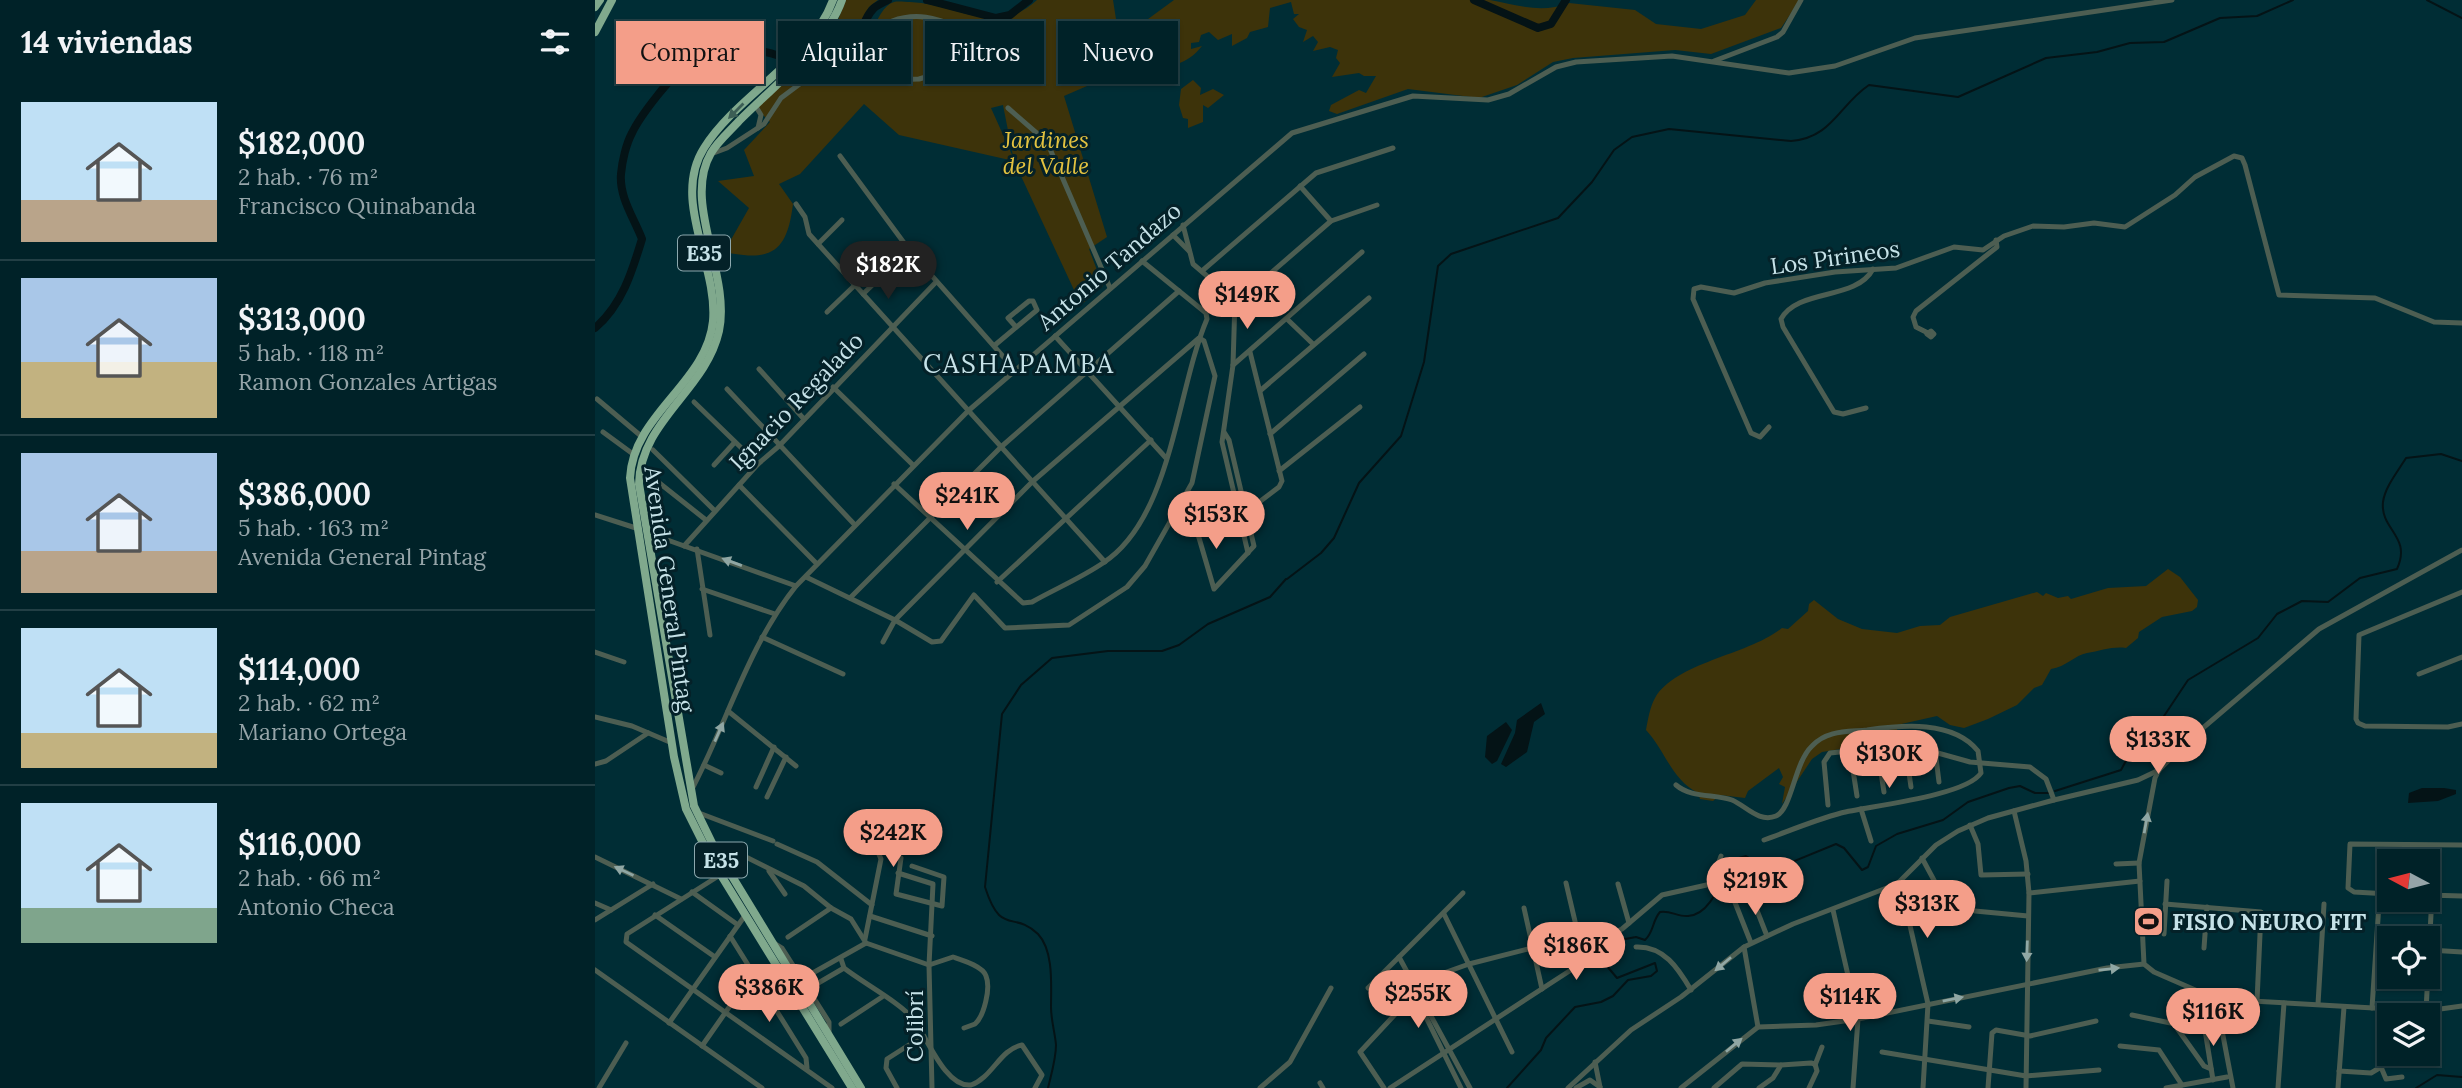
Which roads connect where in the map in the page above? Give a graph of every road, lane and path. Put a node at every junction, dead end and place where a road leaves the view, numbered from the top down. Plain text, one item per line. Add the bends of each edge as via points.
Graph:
1 (600, 0) edge
2 (612, 0) edge
3 (832, 0) edge
4 (842, 0) edge
5 (1801, 0) edge
6 (2172, 0) edge
7 (595, 8) edge
8 (823, 21) edge
9 (831, 21) edge
10 (892, 21) edge
11 (940, 21) edge
12 (595, 32) edge
13 (1714, 61) junction
14 (778, 75) edge
15 (778, 78) edge
16 (800, 84) edge
17 (755, 105) junction
18 (1009, 108) dead end
19 (761, 115) junction
20 (769, 117) junction
21 (756, 130) junction
22 (1393, 148) dead end
23 (710, 155) junction
24 (840, 156) dead end
25 (1300, 186) junction
26 (796, 204) dead end
27 (1377, 205) dead end
28 (842, 220) dead end
29 (1331, 221) junction
30 (1183, 226) junction
31 (1173, 234) junction
32 (1996, 240) junction
33 (818, 244) junction
34 (862, 246) dead end
35 (1189, 251) junction
36 (1362, 252) dead end
37 (1142, 261) junction
38 (840, 267) junction
39 (1873, 269) junction
40 (1202, 271) junction
41 (886, 272) dead end
42 (936, 282) junction
43 (855, 285) junction
44 (1110, 288) junction
45 (1179, 291) junction
46 (863, 294) junction
47 (1369, 298) dead end
48 (1235, 304) junction
49 (827, 312) dead end
50 (1287, 319) junction
51 (2462, 323) edge
52 (893, 326) junction
53 (1016, 327) junction
54 (1927, 333) dead end
55 (1055, 336) junction
56 (1199, 338) junction
57 (1313, 344) junction
58 (995, 345) junction
59 (1250, 352) junction
60 (1364, 355) dead end
61 (1233, 365) junction
62 (759, 369) dead end
63 (1015, 370) junction
64 (1087, 372) junction
65 (833, 387) junction
66 (726, 389) dead end
67 (1261, 390) junction
68 (597, 399) dead end
69 (694, 402) dead end
70 (1119, 404) junction
71 (1360, 407) dead end
72 (1866, 408) dead end
73 (968, 411) junction
74 (803, 418) junction
75 (1769, 427) dead end
76 (603, 432) dead end
77 (1224, 432) junction
78 (1269, 435) junction
79 (641, 436) junction
80 (1151, 440) junction
81 (735, 442) junction
82 (779, 446) junction
83 (1001, 447) junction
84 (653, 450) dead end
85 (633, 454) junction
86 (1166, 458) junction
87 (758, 464) junction
88 (714, 465) dead end
89 (913, 465) junction
90 (1279, 471) junction
91 (649, 474) dead end
92 (1032, 482) junction
93 (894, 484) junction
94 (739, 485) junction
95 (715, 511) junction
96 (1246, 512) junction
97 (595, 515) edge
98 (931, 516) junction
99 (1065, 518) junction
100 (706, 520) junction
101 (854, 524) junction
102 (642, 531) junction
103 (1197, 531) dead end
104 (684, 546) junction
105 (964, 548) junction
106 (697, 550) junction
107 (2462, 550) edge
108 (1248, 553) junction
109 (1105, 562) junction
110 (817, 564) junction
111 (806, 577) junction
112 (997, 582) junction
113 (796, 586) junction
114 (702, 589) junction
115 (2462, 592) edge
116 (850, 598) junction
117 (775, 614) junction
118 (895, 620) junction
119 (710, 635) dead end
120 (762, 638) junction
121 (883, 642) dead end
122 (595, 652) edge
123 (2462, 657) edge
124 (624, 662) dead end
125 (843, 674) dead end
126 (2419, 674) dead end
127 (728, 710) junction
128 (595, 717) edge
129 (2462, 724) edge
130 (648, 733) junction
131 (672, 743) junction
132 (1905, 744) junction
133 (774, 747) junction
134 (1877, 747) junction
135 (1935, 750) junction
136 (1850, 751) junction
137 (786, 757) junction
138 (1980, 758) junction
139 (595, 764) edge
140 (704, 765) junction
141 (796, 766) dead end
142 (2159, 770) junction
143 (721, 773) dead end
144 (2138, 780) junction
145 (1939, 782) dead end
146 (1676, 785) dead end
147 (756, 787) dead end
148 (1911, 787) dead end
149 (1884, 792) dead end
150 (690, 794) junction
151 (1857, 796) dead end
152 (767, 797) dead end
153 (2150, 799) junction
154 (2054, 800) junction
155 (1828, 805) dead end
156 (1861, 808) junction
157 (2014, 811) junction
158 (696, 812) junction
159 (1970, 825) junction
160 (1764, 841) dead end
161 (1871, 841) dead end
162 (2462, 845) edge
163 (870, 847) dead end
164 (736, 852) dead end
165 (1721, 856) dead end
166 (595, 857) edge
167 (901, 858) dead end
168 (1922, 858) junction
169 (2139, 863) junction
170 (2116, 864) dead end
171 (912, 866) dead end
172 (769, 871) junction
173 (898, 873) junction
174 (2028, 874) junction
175 (720, 875) junction
176 (2140, 881) junction
177 (2167, 881) dead end
178 (1900, 882) junction
179 (1566, 883) dead end
180 (653, 884) junction
181 (1618, 884) dead end
182 (1936, 884) dead end
183 (1749, 890) dead end
184 (692, 892) junction
185 (1463, 893) dead end
186 (2029, 893) junction
187 (2377, 893) edge
188 (785, 894) dead end
189 (2440, 895) edge
190 (2462, 896) edge
191 (1951, 897) dead end
192 (681, 899) junction
193 (1734, 900) dead end
194 (595, 903) edge
195 (1908, 904) dead end
196 (2165, 904) junction
197 (2324, 904) dead end
198 (872, 905) junction
199 (932, 905) junction
200 (2207, 907) junction
201 (831, 908) junction
202 (1524, 908) dead end
203 (611, 910) junction
204 (1833, 910) junction
205 (1975, 911) dead end
206 (2378, 912) edge
207 (747, 914) junction
208 (1444, 914) junction
209 (655, 915) junction
210 (870, 916) junction
211 (2028, 916) junction
212 (595, 920) edge
213 (1629, 923) junction
214 (738, 925) junction
215 (2164, 934) dead end
216 (730, 936) junction
217 (932, 936) junction
218 (1767, 936) junction
219 (789, 937) dead end
220 (866, 941) junction
221 (773, 943) junction
222 (1751, 943) junction
223 (1636, 947) dead end
224 (1744, 947) junction
225 (1532, 948) junction
226 (2204, 948) dead end
227 (2440, 950) edge
228 (1582, 951) junction
229 (2462, 951) edge
230 (715, 957) junction
231 (841, 959) junction
232 (1398, 959) junction
233 (1469, 964) junction
234 (2144, 964) junction
235 (929, 965) junction
236 (844, 968) junction
237 (595, 970) edge
238 (753, 974) junction
239 (802, 979) junction
240 (1413, 984) junction
241 (2025, 984) junction
242 (692, 988) junction
243 (1331, 988) dead end
244 (1368, 988) dead end
245 (808, 989) junction
246 (1542, 989) junction
247 (1692, 989) junction
248 (1415, 993) junction
249 (882, 997) junction
250 (2216, 999) junction
251 (2257, 1001) junction
252 (2284, 1003) junction
253 (1928, 1004) junction
254 (2318, 1004) junction
255 (2462, 1006) edge
256 (2344, 1007) junction
257 (2372, 1008) junction
258 (2377, 1008) edge
259 (2440, 1009) edge
260 (727, 1013) junction
261 (2132, 1015) dead end
262 (1858, 1019) junction
263 (1495, 1020) junction
264 (1928, 1021) junction
265 (2096, 1021) dead end
266 (669, 1023) junction
267 (841, 1024) dead end
268 (2174, 1024) junction
269 (1758, 1027) junction
270 (1969, 1027) dead end
271 (964, 1028) dead end
272 (2205, 1030) junction
273 (829, 1034) junction
274 (2224, 1035) junction
275 (923, 1036) junction
276 (2026, 1036) junction
277 (626, 1043) dead end
278 (702, 1045) junction
279 (2120, 1046) dead end
280 (1822, 1047) dead end
281 (1447, 1051) junction
282 (931, 1052) junction
283 (1512, 1052) dead end
284 (1882, 1052) dead end
285 (1926, 1060) junction
286 (1595, 1062) junction
287 (1781, 1065) junction
288 (1815, 1065) junction
289 (807, 1068) junction
290 (2211, 1069) junction
291 (1989, 1070) junction
292 (2099, 1070) dead end
293 (2340, 1071) junction
294 (2026, 1076) junction
295 (2227, 1077) dead end
296 (2402, 1077) dead end
297 (2213, 1080) junction
298 (956, 1085) edge
299 (2182, 1085) junction
300 (1600, 1087) edge
301 (1808, 1087) edge
302 (599, 1088) edge
303 (762, 1088) edge
304 (832, 1088) edge
305 (852, 1088) edge
306 (861, 1088) edge
307 (897, 1088) edge
308 (932, 1088) edge
309 (1035, 1088) edge
310 (1259, 1088) edge
311 (1384, 1088) edge
312 (1390, 1088) edge
313 (1461, 1088) edge
314 (1470, 1088) edge
315 (1568, 1088) edge
316 (1576, 1088) edge
317 (1681, 1088) edge
318 (1714, 1088) edge
319 (1759, 1088) edge
320 (1853, 1088) edge
321 (1923, 1088) edge
322 (1988, 1088) edge
323 (2025, 1088) edge
324 (2166, 1088) edge
325 (2233, 1088) edge
326 (2278, 1088) edge
327 (2338, 1088) edge

1 - 7 highway
2 - 12 highway
3 - 8 highway, Avenida General Pintag / E35
4 - 9 highway, Avenida General Pintag / E35
5 - 13 street via 1776,37
6 - 13 street via 1915,38 1805,72
10 - 11 street via 922,15
13 - 30 street, Antonio Tandazo via 1672,56 1569,63 1488,100 1413,96 1287,136
14 -> 79 highway, Avenida General Pintag / E35 via 720,128 697,163 693,195 712,290 711,333 700,357
15 - 17 highway, Avenida General Pintag / E35
16 - 20 street via 781,98
17 - 19 street
17 - 23 highway, Avenida General Pintag / E35
18 - 44 street via 1047,142
19 - 20 street
19 - 21 street
20 - 21 street
21 - 23 street
22 - 25 street via 1317,173
23 - 102 highway, Avenida General Pintag / E35 via 703,172 702,198 720,285 718,334 706,361 644,451 639,484
24 - 42 street
25 - 29 street
25 - 40 street
26 - 33 street
27 - 29 street
28 - 33 street
29 - 48 street
30 - 31 street, Antonio Tandazo
30 - 35 street
31 - 35 street
31 - 37 street, Antonio Tandazo
32 - 39 street, Los Pirineos via 1983,250 1954,247 1909,265
32 - 51 street, Los Pirineos via 2033,226 2094,223 2125,227 2215,164 2237,156 2245,165 2279,295 2375,299 2434,322
32 - 54 street via 1997,247 1985,259 1916,311 1916,327
33 - 38 street
34 - 38 street
35 - 40 street via 1193,264
36 - 50 street
37 - 44 street, Antonio Tandazo
37 - 45 street
38 - 43 street
39 - 72 street via 1859,285 1818,296 1785,312 1781,319 1834,412
39 - 75 street, Los Pirineos via 1765,283 1734,293 1701,287 1692,290 1751,433 1760,437
40 - 48 street via 1228,291
41 - 46 street
42 - 52 street, Ignacio Regalado
42 - 58 street
43 - 46 street
43 - 49 street
44 - 55 street, Antonio Tandazo
45 - 56 street via 1206,313
45 - 64 street
46 - 52 street
47 - 57 street
48 - 61 street
50 - 57 street
50 - 59 street
52 - 65 street, Ignacio Regalado
52 - 73 street
53 - 53 street via 1008,318 1033,301 1037,310
53 - 58 street
55 - 63 street, Antonio Tandazo
55 - 64 street
56 - 70 street
56 - 86 street
56 - 118 street via 1207,347 1215,376 1192,483 1134,580 1069,625 1000,625 974,595 941,641
57 - 67 street
58 - 63 street
59 - 61 street
59 - 67 street
60 - 78 street
61 - 77 street
62 - 74 street
63 - 73 street, Antonio Tandazo
64 - 70 street
64 - 83 street
65 - 74 street, Ignacio Regalado
65 - 89 street
66 - 82 street
67 - 78 street
68 - 79 street
69 - 81 street
70 - 80 street
70 - 92 street
71 - 90 street
73 - 83 street
73 - 89 street, Antonio Tandazo
74 - 82 street, Ignacio Regalado
76 - 85 street
77 - 96 street
77 - 108 street via 1222,442
78 - 90 street
79 - 85 highway, Avenida General Pintag / E35
80 - 86 street
80 - 99 street
81 - 87 street
81 - 88 street
82 - 87 street, Ignacio Regalado
82 - 101 street
83 - 92 street
83 - 98 street
84 - 95 street
85 - 102 highway, Avenida General Pintag / E35 via 630,478
86 - 109 street via 1165,474 1154,497
87 - 94 street, Ignacio Regalado
89 - 93 street, Antonio Tandazo
90 - 96 street via 1281,486
91 - 100 street
92 - 99 street
92 - 105 street
93 - 98 street
93 - 101 street, Antonio Tandazo
94 - 95 street, Ignacio Regalado
94 - 110 street
95 - 100 street, Ignacio Regalado
96 - 108 street via 1254,545
97 - 102 street
98 - 105 street
98 - 116 street
99 - 109 street
99 - 112 street
100 - 104 street, Ignacio Regalado
101 - 110 street, Antonio Tandazo
102 - 104 street
102 - 131 highway, Avenida General Pintag / E35
102 - 150 highway, Avenida General Pintag / E35
103 - 108 street via 1214,589
104 - 106 street
105 - 112 street
105 - 118 street
113 -> 106 street
106 - 114 street
107 - 142 street via 2327,624
109 - 112 street via 1026,603
110 - 111 street, Antonio Tandazo
111 - 113 street, Antonio Tandazo
111 - 116 street
113 - 117 street, Antonio Tandazo
114 - 117 street
114 - 119 street
115 - 129 street via 2359,635 2356,719 2365,726
116 - 118 street
117 - 120 street, Antonio Tandazo
118 - 121 street
120 - 125 street
120 - 127 street, Antonio Tandazo
122 - 124 street
123 - 126 street
127 - 133 street
140 -> 127 street, Antonio Tandazo
128 - 130 street
130 - 131 street
130 - 139 street
131 - 175 highway, Avenida General Pintag / E35 via 686,809
132 - 134 street
132 - 135 street
132 - 148 street
133 - 137 street
133 - 147 street
134 - 136 street
134 - 149 street
135 - 138 street via 1970,762
135 - 145 street
136 - 151 street
136 - 155 street via 1830,753 1824,762
137 - 141 street
137 - 152 street
138 - 146 street via 1973,744 1961,737 1908,724 1830,734 1801,759 1787,803 1780,814 1771,817
138 - 154 street via 2036,768
138 - 156 street via 1981,773 1973,780 1930,796
140 - 143 street
140 - 150 street, Antonio Tandazo
142 - 144 street
142 - 153 street
144 - 153 street via 2147,784
144 - 154 street
150 - 158 highway, Avenida General Pintag / E35
169 -> 153 street
154 - 157 street
156 - 160 street
156 - 161 street
157 - 159 street
157 - 174 street
158 - 198 street via 817,862
158 - 221 highway, Avenida General Pintag / E35
159 - 168 street
159 - 174 street via 1979,844 1981,875
162 - 187 street via 2350,844 2347,888
163 - 198 street via 881,859
164 - 172 street
165 - 213 street via 1710,884 1662,895
180 -> 166 street
167 - 173 street
168 - 178 street
168 - 182 street
169 - 170 street
169 - 176 street
171 - 199 street via 944,877 942,906
172 - 188 street
172 - 201 street via 804,886
173 - 199 street via 931,882
173 - 199 street via 896,894
174 - 186 street
175 - 184 street
175 - 207 highway, Avenida General Pintag / E35
176 - 186 street
176 - 234 street
177 - 196 street
178 - 204 street
178 - 253 street
179 - 228 street
180 - 192 street
180 - 203 street
181 - 213 street
183 - 218 street
184 - 192 street
184 - 214 street
185 - 208 street
186 - 211 street
189 - 190 street
191 - 195 street
192 - 209 street
193 - 222 street
194 - 203 street
196 - 200 street
196 - 215 street
197 - 254 street
198 - 210 street
199 - 217 street, Colibrí
200 - 226 street
200 - 251 street via 2262,913
201 - 219 street
201 - 220 street via 851,919
202 - 225 street
203 - 212 street
204 - 218 street
204 - 262 street
205 - 211 street
206 - 257 street
207 - 214 street
207 - 305 highway, Avenida General Pintag / E35
208 - 232 street
208 - 233 street
209 - 230 street
209 - 242 street via 627,934 628,945
210 - 217 street
210 - 220 street
211 -> 241 street
213 - 228 street
214 - 216 street
216 - 230 street
216 - 238 street
217 - 235 street, Colibrí
218 - 222 street
220 - 231 street
220 - 235 street
221 - 239 street via 782,948
221 - 273 highway, Avenida General Pintag / E35
222 - 224 street
223 - 247 street via 1660,953
224 -> 247 street
224 - 269 street
225 - 233 street
225 - 246 street
227 - 229 street
228 - 246 street via 1579,964
230 - 242 street
231 - 236 street
231 - 239 street
232 - 240 street
232 - 244 street
232 - 248 street
233 - 240 street
233 - 263 street
241 -> 234 street
234 - 250 street
235 - 271 street via 953,957 987,977 980,1020
235 - 282 street, Colibrí
236 - 245 street
236 - 249 street
237 - 266 street
238 - 260 street
238 - 289 street via 806,1058
239 - 245 street
240 - 281 street
253 -> 241 street
241 - 276 street
242 - 260 street
242 - 266 street
243 - 310 street via 1290,1062
245 - 273 street via 828,1022
246 - 263 street
247 - 286 street via 1631,1030
248 - 281 street
248 - 311 street via 1360,1052
249 - 267 street
249 - 275 street via 913,1019
250 - 251 street
250 - 274 street
251 - 252 street
252 - 254 street
252 - 326 street
253 - 262 street
253 - 264 street
254 - 256 street
255 - 259 street
256 - 257 street
256 - 293 street
257 - 258 street
260 - 278 street
260 - 289 street
261 - 268 street
262 - 269 street
262 - 320 street
263 - 281 street
263 - 283 street
264 - 270 street
264 - 285 street
265 - 276 street
266 - 278 street
268 - 272 street
268 - 290 street via 2204,1066
317 -> 269 street
272 - 274 street
272 - 290 street
273 - 306 highway, Avenida General Pintag / E35
274 - 325 street
275 - 282 street
275 - 307 street via 885,1062
276 - 291 street via 1994,1031
276 - 294 street
277 - 302 street
278 - 303 street
279 - 299 street via 2159,1050
280 - 288 street
281 - 312 street
281 - 313 street
281 - 314 street
282 - 298 street
282 - 308 street, Colibrí
284 - 285 street
285 - 291 street
285 - 321 street
286 - 300 street
286 - 315 street
287 - 288 street
287 - 318 street via 1742,1064
287 - 319 street
288 - 301 street via 1817,1073
289 - 304 street
290 - 297 street
291 - 294 street
291 - 322 street
292 - 294 street
293 - 296 street via 2371,1073 2381,1067 2386,1079
293 - 327 street
294 - 323 street
295 - 297 street
297 - 299 street
298 - 309 street via 973,1084 1022,1045 1042,1075
299 - 324 street
300 - 316 street via 1586,1081

